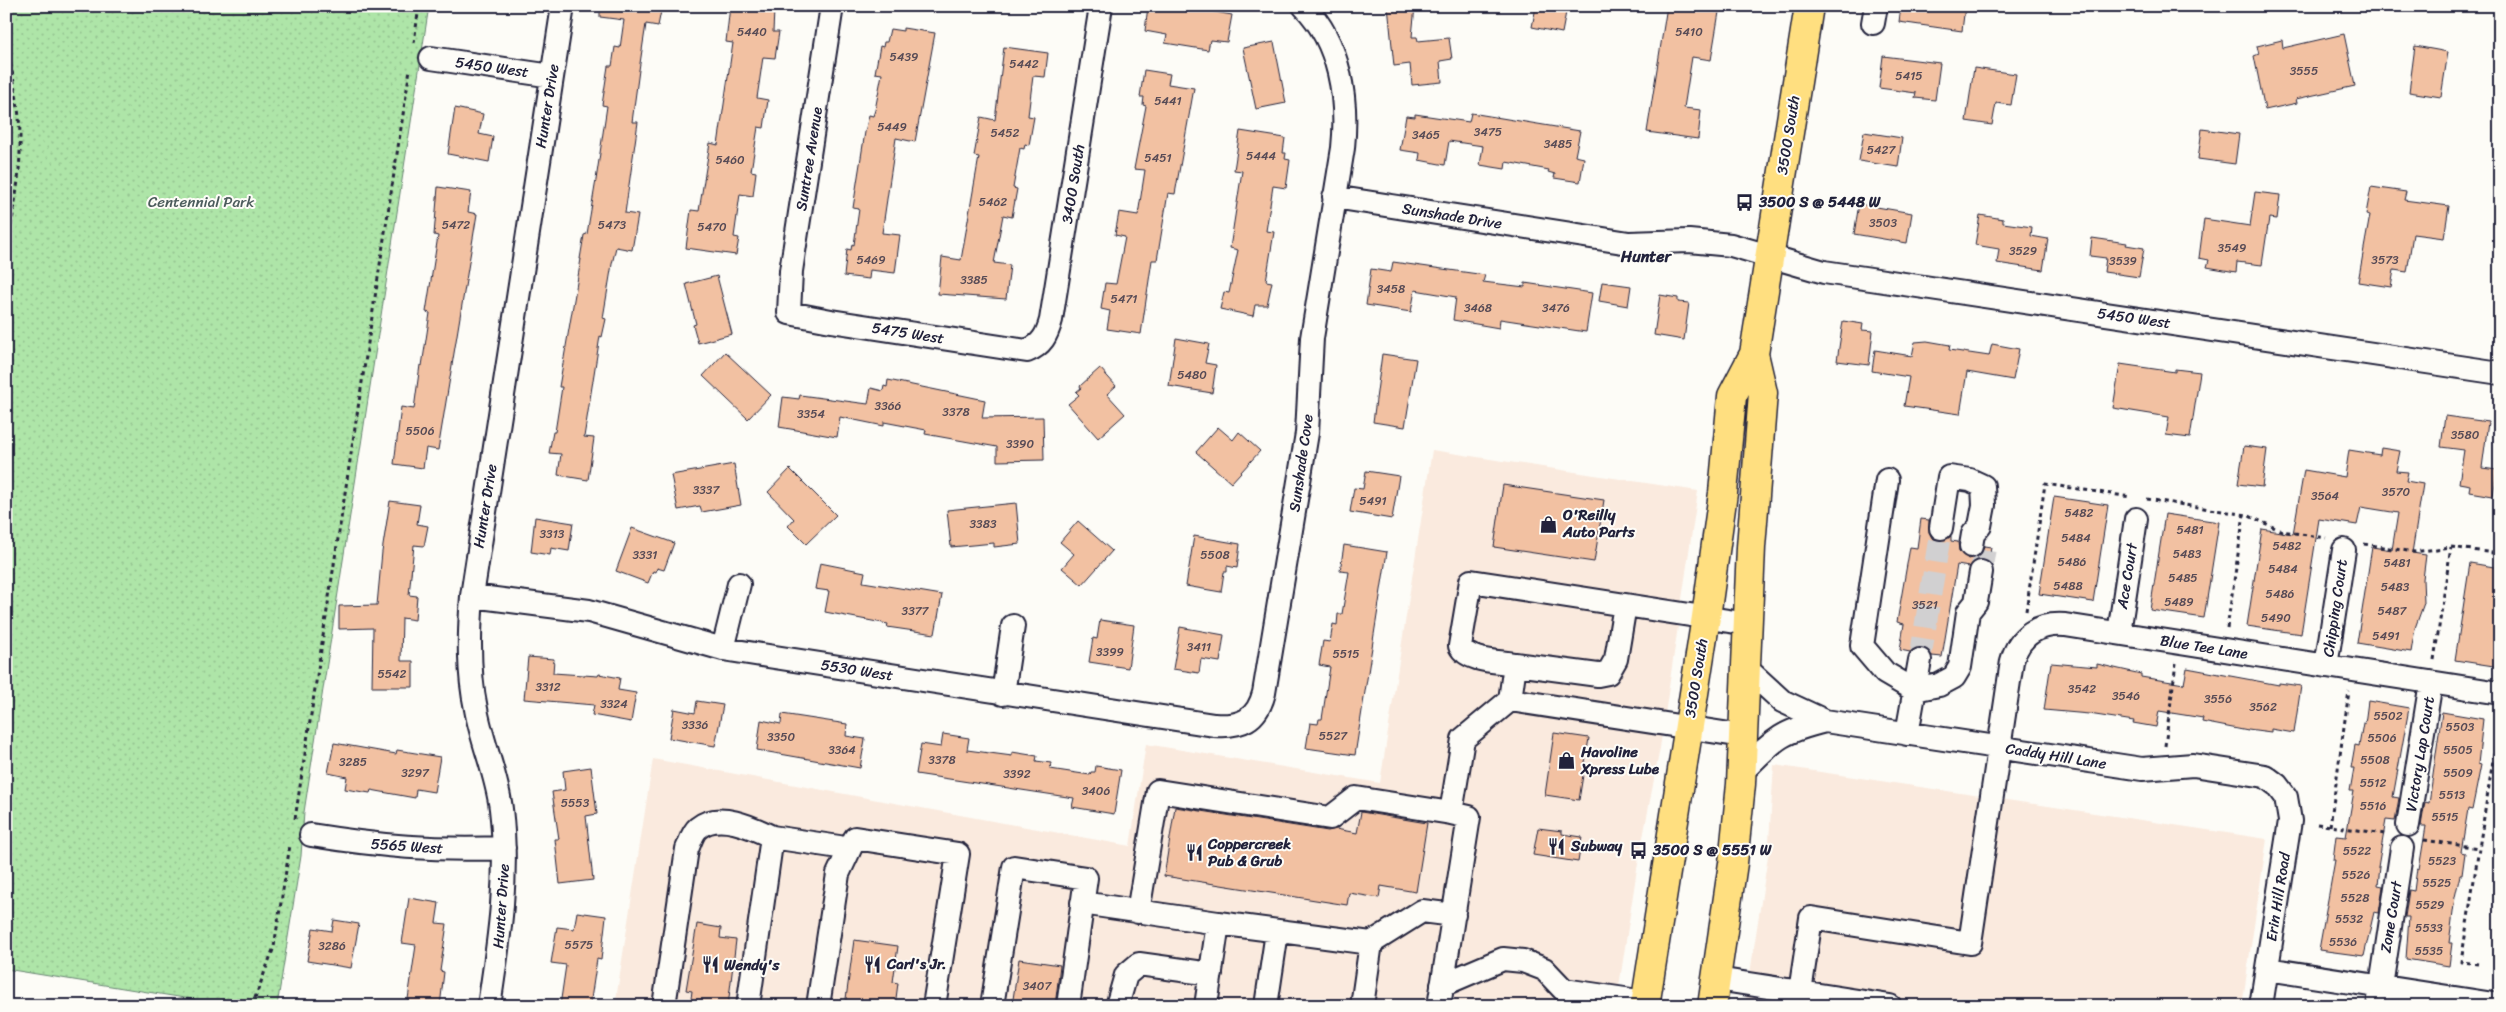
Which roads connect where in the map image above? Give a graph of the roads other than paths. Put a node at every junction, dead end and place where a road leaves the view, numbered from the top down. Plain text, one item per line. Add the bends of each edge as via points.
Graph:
1 (563, 6) edge
2 (832, 6) edge
3 (1101, 6) edge
4 (1304, 6) edge
5 (1809, 6) edge
6 (419, 58) road end
7 (552, 76) junction
8 (1334, 197) junction
9 (1769, 258) junction
10 (789, 313) joint
11 (1027, 351) joint
12 (1754, 354) junction
13 (2500, 373) edge
14 (1887, 480) dead end
15 (2136, 519) dead end
16 (1941, 528) tunnel mouth
17 (2345, 544) road end
18 (1978, 547) tunnel mouth
19 (1974, 571) tunnel mouth
20 (739, 584) dead end
21 (472, 596) junction
22 (1625, 605) junction
23 (1706, 617) junction
24 (1748, 624) junction
25 (1013, 626) dead end
26 (2119, 633) junction
27 (723, 649) junction
28 (1920, 660) tunnel mouth
29 (1515, 664) junction
30 (2326, 666) junction
31 (1746, 668) junction
32 (2432, 674) junction
33 (1914, 690) junction
34 (2500, 693) edge
35 (1003, 694) junction
36 (1510, 700) junction
37 (1244, 722) joint
38 (1825, 722) junction
39 (1688, 727) junction
40 (1907, 734) junction
41 (1743, 736) junction
42 (2000, 748) junction
43 (1741, 773) junction
44 (2281, 790) joint
45 (1451, 813) junction
46 (2408, 825) dead end
47 (299, 833) road end
48 (772, 837) junction
49 (504, 848) junction
50 (2402, 848) dead end
51 (849, 851) junction
52 (1082, 903) junction
53 (1138, 912) junction
54 (1454, 916) junction
55 (1218, 923) junction
56 (1278, 932) junction
57 (1372, 943) junction
58 (2267, 969) junction
59 (1211, 974) junction
60 (1717, 978) junction
61 (1800, 992) junction
62 (1441, 996) edge
63 (2379, 996) edge
64 (1562, 998) edge
65 (1645, 1004) edge
66 (2500, 1005) edge
67 (489, 1006) edge
68 (664, 1006) edge
69 (748, 1006) edge
70 (818, 1006) edge
71 (934, 1006) edge
72 (992, 1006) edge
73 (1068, 1006) edge
74 (1117, 1006) edge
75 (1206, 1006) edge
76 (1266, 1006) edge
77 (1362, 1006) edge
78 (1712, 1006) edge
79 (1890, 1006) edge
80 (2261, 1006) edge

1 - 7 street, Hunter Drive
2 - 10 street, Suntree Avenue via 791,271
3 - 11 street, 3400 South via 1051,320 1043,340
4 - 8 street via 1327,40 1344,93 1346,120
5 - 9 main road, 3500 South
6 - 7 street, 5450 West
7 - 21 street, Hunter Drive
8 - 9 street, Sunshade Drive via 1621,242 1689,241 1730,245
8 - 37 street, Sunshade Cove via 1312,338 1307,433 1264,693 1258,711
9 - 12 main road, 3500 South
9 - 13 street, 5450 West via 1824,272
10 - 11 street, 5475 West
12 - 23 main road, 3500 South via 1732,396
12 - 24 main road, 3500 South via 1763,393
14 - 33 street via 1862,646 1885,673
15 - 26 street, Ace Court
16 - 18 street via 1949,477 1983,486 1980,526 1987,534
17 - 30 street, Chipping Court
19 - 33 street via 1962,601 1968,612 1960,667 1954,677 1939,685
20 - 27 street
21 - 27 street, 5530 West via 589,611
21 - 49 street, Hunter Drive via 469,636 473,691 497,786
22 - 23 street
22 - 29 street via 1616,660 1608,673 1598,675
22 - 29 street via 1470,581 1460,646 1470,656
23 - 24 street
23 - 39 main road, 3500 South
24 - 31 main road, 3500 South
25 - 35 street
26 - 30 street, Blue Tee Lane
26 - 42 street, Blue Tee Lane via 2057,624 2041,627 2026,636 2012,661
27 - 35 street, 5530 West
28 - 33 street
29 - 36 street
30 - 32 street, Blue Tee Lane
31 - 38 street, Caddy Hill Lane via 1782,701
31 - 41 main road, 3500 South
32 - 34 street, Blue Tee Lane
32 - 46 street, Victory Lap Court
33 - 40 street
35 - 37 street, 5530 West via 1214,725
36 - 39 street
36 - 45 street via 1463,739
38 - 40 street, Caddy Hill Lane
38 - 43 street, Caddy Hill Lane via 1796,728 1777,737
39 - 41 street
39 - 65 main road, 3500 South
40 - 42 street, Caddy Hill Lane
41 - 43 main road, 3500 South
42 - 44 street, Caddy Hill Lane via 2142,769 2193,765 2257,774 2271,780
42 - 61 street, Blue Tee Lane via 1970,943 1811,918
43 - 60 main road, 3500 South via 1733,863
44 - 58 street, Erin Hill Road via 2289,804 2290,821
45 - 53 street via 1356,798 1330,818 1158,790
45 - 54 street via 1469,817
47 - 49 street, 5565 West via 402,848
48 - 51 street
48 - 68 street via 727,821 706,822 696,829 687,849
48 - 69 street
49 - 67 street, Hunter Drive via 502,919
50 - 63 street, Zone Court
51 - 70 street via 838,874
51 - 71 street via 855,838 958,854
52 - 53 street
52 - 72 street via 1086,878 1014,867
52 - 73 street
53 - 55 street
54 - 57 street via 1422,911
54 - 62 street
55 - 56 street
55 - 59 street
56 - 57 street
56 - 76 street
57 - 77 street
58 - 63 street
58 - 80 street, Erin Hill Road
59 - 74 street via 1139,964 1126,975
59 - 75 street
60 - 61 street
60 - 78 main road, 3500 South
61 - 79 street
62 - 64 street via 1503,960 1523,961 1544,969
63 - 66 street
64 - 65 street

